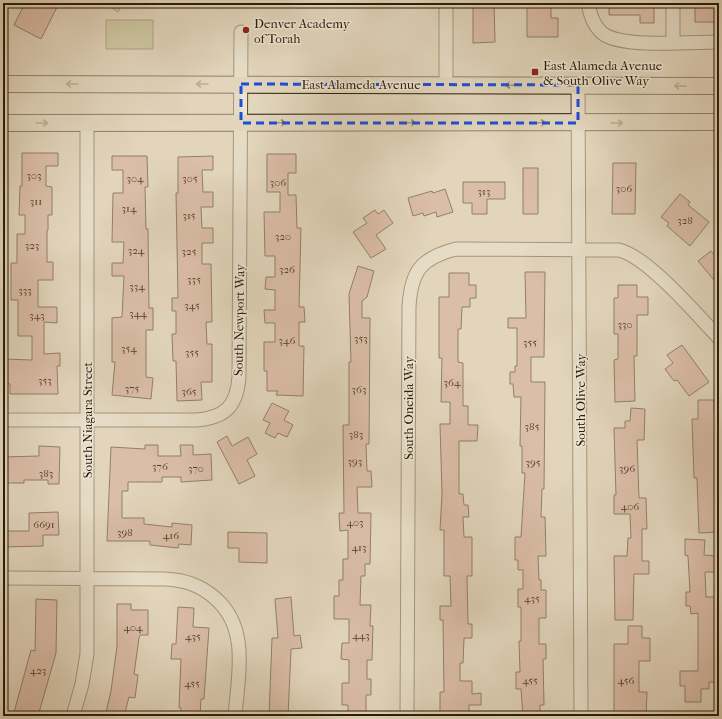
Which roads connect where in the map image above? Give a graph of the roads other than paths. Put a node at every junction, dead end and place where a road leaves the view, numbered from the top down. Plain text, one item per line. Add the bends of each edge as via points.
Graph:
1 (446, 3) edge
2 (588, 3) edge
3 (672, 3) edge
4 (241, 32) dead end
5 (673, 42) junction
6 (719, 42) edge
7 (3, 84) edge
8 (241, 84) junction
9 (446, 84) junction
10 (578, 85) junction
11 (719, 86) edge
12 (3, 122) edge
13 (87, 122) junction
14 (719, 122) edge
15 (241, 123) junction
16 (578, 123) junction
17 (580, 248) junction
18 (719, 338) edge
19 (3, 420) edge
20 (87, 420) junction
21 (3, 578) edge
22 (87, 578) junction
23 (73, 716) edge
24 (235, 716) edge
25 (407, 716) edge
26 (581, 716) edge

1 - 9 street
2 - 5 street via 594,22 604,34 623,41
3 - 5 street
4 - 8 street, South Newport Way
5 - 6 street
8 -> 7 main road, East Alameda Avenue
8 - 9 main road, East Alameda Avenue
8 - 15 street, South Newport Way
10 -> 9 main road, East Alameda Avenue
11 -> 10 main road, East Alameda Avenue
10 - 16 street, South Olive Way
12 -> 13 main road
13 - 15 main road
13 - 20 street, South Niagara Street
16 -> 14 main road
15 -> 16 main road
15 - 20 street, South Newport Way via 240,377 234,400 229,409 222,414 200,420
16 - 17 street, South Olive Way
17 - 18 street, South Oneida Way via 619,250 636,257
17 - 25 street, South Oneida Way via 456,249 438,254 426,261 412,279 409,315
17 - 26 street, South Olive Way
19 - 20 street, South Newport Way
20 - 22 street, South Niagara Street
21 - 22 street
22 - 23 street, South Niagara Street via 87,654
22 - 24 street via 176,580 197,586 217,600 233,620 238,638 239,667

